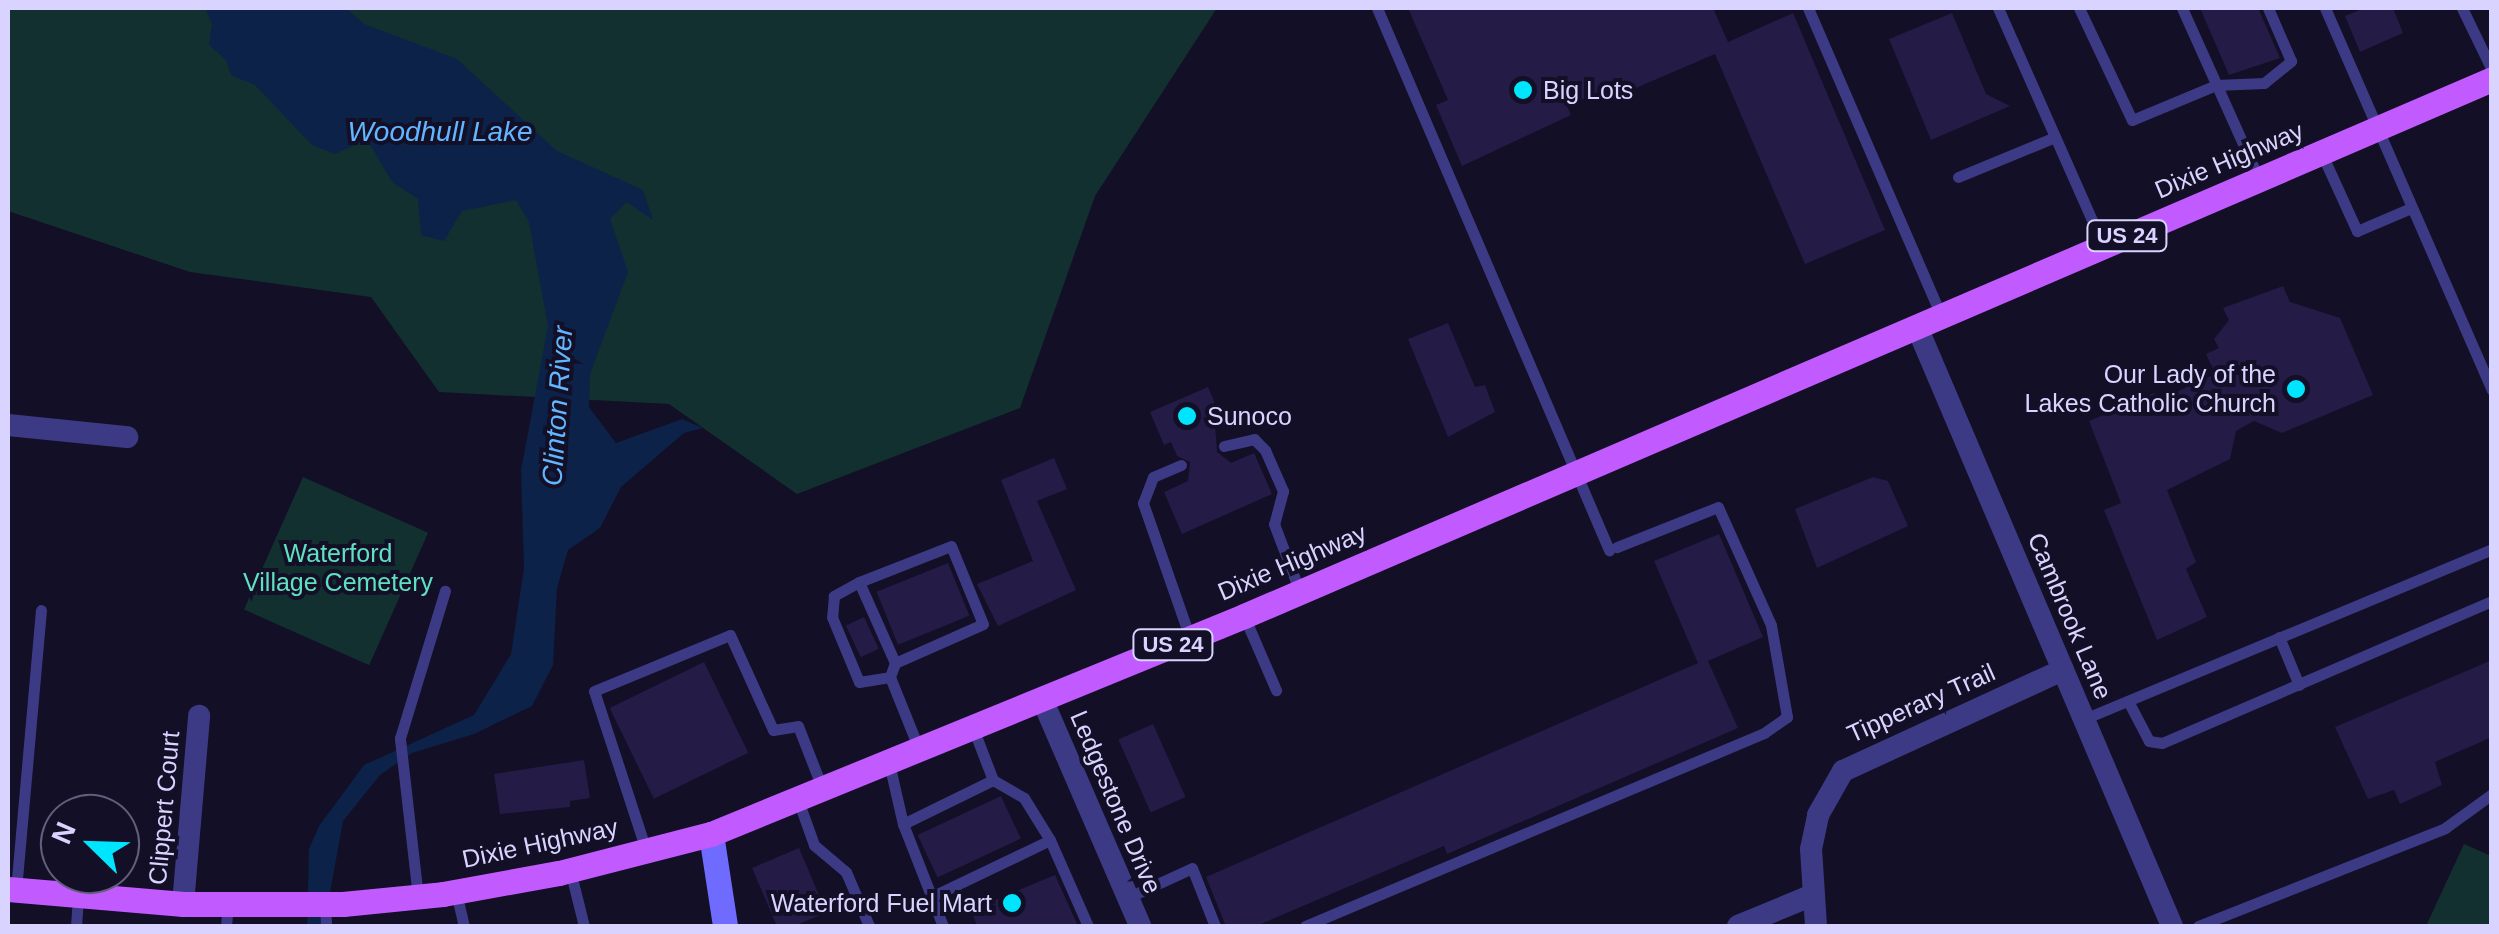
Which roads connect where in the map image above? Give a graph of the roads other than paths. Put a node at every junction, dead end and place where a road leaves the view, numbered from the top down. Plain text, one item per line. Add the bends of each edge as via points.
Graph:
1 (1377, 8) edge
2 (1808, 8) edge
3 (1998, 8) edge
4 (2080, 8) edge
5 (2182, 8) edge
6 (2268, 8) edge
7 (2324, 8) edge
8 (2462, 8) edge
9 (2492, 70) edge
10 (2492, 79) edge
11 (2216, 85) junction
12 (2374, 130) junction
13 (2055, 137) junction
14 (2322, 152) junction
15 (1958, 177) dead end
16 (2258, 180) junction
17 (2411, 208) junction
18 (2104, 246) junction
19 (1929, 322) junction
20 (2492, 390) edge
21 (8, 425) edge
22 (127, 437) dead end
23 (1224, 446) dead end
24 (1181, 465) dead end
25 (1579, 470) junction
26 (2491, 549) edge
27 (859, 582) junction
28 (445, 591) dead end
29 (1300, 592) junction
30 (2492, 601) edge
31 (40, 610) dead end
32 (1244, 616) junction
33 (1190, 638) junction
34 (2279, 638) junction
35 (894, 664) junction
36 (2063, 670) junction
37 (890, 677) junction
38 (2299, 685) junction
39 (1276, 690) dead end
40 (1042, 699) junction
41 (2128, 701) junction
42 (199, 716) dead end
43 (2084, 719) junction
44 (973, 728) junction
45 (919, 750) junction
46 (889, 762) junction
47 (993, 780) junction
48 (823, 790) junction
49 (2492, 794) edge
50 (798, 800) junction
51 (903, 824) junction
52 (711, 834) junction
53 (1050, 840) junction
54 (646, 850) junction
55 (570, 870) junction
56 (12, 890) edge
57 (40, 892) edge
58 (456, 892) junction
59 (78, 894) joint
60 (1813, 895) junction
61 (418, 897) junction
62 (1129, 897) junction
63 (929, 898) junction
64 (183, 904) junction
65 (324, 910) edge
66 (227, 916) edge
67 (76, 926) edge
68 (464, 926) edge
69 (584, 926) edge
70 (725, 926) edge
71 (869, 926) edge
72 (943, 926) edge
73 (1088, 926) edge
74 (1140, 926) edge
75 (1214, 926) edge
76 (1305, 926) edge
77 (1738, 926) edge
78 (1816, 926) edge
79 (2172, 926) edge
80 (2198, 926) edge

1 - 25 lane
2 - 19 lane
3 - 13 lane
4 - 11 lane via 2132,120
5 - 11 lane
6 - 11 lane via 2291,61 2264,83
7 - 12 lane
8 - 9 lane
10 - 12 main road, Dixie Highway / US 24
11 - 16 lane
12 - 14 main road, Dixie Highway / US 24
12 - 17 lane
13 - 15 lane
13 - 18 lane
14 - 16 main road, Dixie Highway / US 24
14 - 17 lane via 2357,231
16 - 18 main road, Dixie Highway / US 24
17 - 20 lane
18 - 19 main road, Dixie Highway / US 24
19 - 25 main road, Dixie Highway / US 24
19 - 36 street, Cambrook Lane
21 - 22 street
23 - 29 lane via 1254,439 1265,450 1283,491 1274,524
24 - 33 lane via 1153,477 1143,503
25 - 29 main road, Dixie Highway / US 24
25 - 76 lane via 1613,548 1718,506 1770,625 1787,717 1764,734
26 - 34 lane
27 - 35 lane
27 - 35 lane via 950,546 983,624
27 - 37 lane via 834,596 832,617 859,682
28 - 61 lane via 400,738
29 - 32 main road, Dixie Highway / US 24
30 - 38 lane
31 - 56 lane
32 - 33 main road, Dixie Highway / US 24
32 - 39 lane
33 - 40 main road, Dixie Highway / US 24
34 - 38 lane
34 - 41 lane
35 - 37 lane
36 - 43 street, Cambrook Lane
36 - 60 street, Tipperary Trail via 1843,770 1818,814
37 - 45 lane
38 - 41 lane via 2162,743 2149,741
40 - 44 main road, Dixie Highway / US 24
40 - 62 street, Ledgestone Drive
41 - 43 lane
42 - 64 street, Clippert Court
43 - 79 street, Cambrook Lane
44 - 45 main road, Dixie Highway / US 24
44 - 47 lane
45 - 46 main road, Dixie Highway / US 24
46 - 48 main road, Dixie Highway / US 24
46 - 51 lane
47 - 51 lane
47 - 53 lane via 1024,798
48 - 50 main road, Dixie Highway / US 24
48 - 54 lane via 798,726 773,730 730,635 594,690
49 - 80 lane via 2445,828
50 - 52 main road, Dixie Highway / US 24
50 - 71 lane via 814,845 846,872
51 - 63 lane
52 - 54 main road, Dixie Highway / US 24
52 - 70 street
53 - 63 lane
53 - 73 lane
54 - 55 main road, Dixie Highway / US 24
55 - 58 main road, Dixie Highway / US 24
55 - 69 lane
56 - 57 main road, Dixie Highway / US 24
58 - 61 main road, Dixie Highway / US 24
58 - 68 lane
59 - 64 main road, Dixie Highway / US 24
59 - 67 lane
60 - 77 street
60 - 78 street, Tipperary Trail
61 - 65 main road, Dixie Highway / US 24
62 - 74 street, Ledgestone Drive
62 - 75 lane via 1192,868
63 - 72 lane
64 - 66 main road, Dixie Highway / US 24
65 - 66 main road, Dixie Highway / US 24

